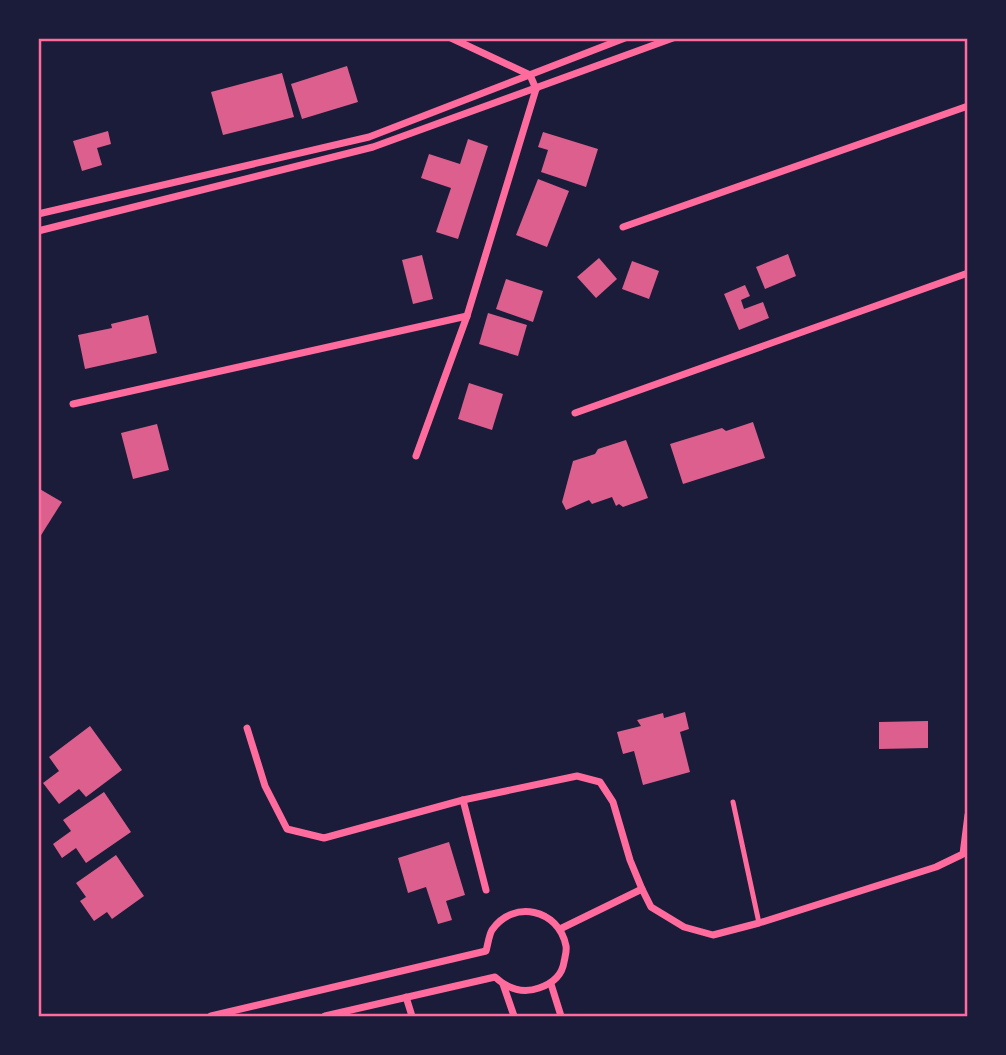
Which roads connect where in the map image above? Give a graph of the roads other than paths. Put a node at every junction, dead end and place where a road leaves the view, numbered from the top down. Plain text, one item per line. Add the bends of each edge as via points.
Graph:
1 (451, 38) edge
2 (625, 38) edge
3 (673, 38) edge
4 (530, 75) junction
5 (536, 89) junction
6 (968, 106) edge
7 (38, 214) edge
8 (623, 227) dead end
9 (38, 231) edge
10 (968, 273) edge
11 (467, 316) junction
12 (73, 404) dead end
13 (575, 413) dead end
14 (416, 456) dead end
15 (247, 728) dead end
16 (463, 800) junction
17 (733, 802) dead end
18 (968, 815) edge
19 (965, 855) edge
20 (642, 889) junction
21 (486, 890) dead end
22 (759, 923) junction
23 (560, 929) junction
24 (503, 984) junction
25 (551, 984) junction
26 (406, 997) junction
27 (211, 1017) edge
28 (325, 1017) edge
29 (412, 1017) edge
30 (514, 1017) edge
31 (561, 1017) edge

1 - 4 street
2 - 4 street
3 - 5 street
4 - 5 street
4 - 7 street via 369,137
5 - 9 street via 373,147
5 - 11 street
6 - 8 street
10 - 13 street
11 - 12 street
11 - 14 street
15 - 16 street via 265,786 287,829 324,838
16 - 20 street via 577,776 600,782 613,802
16 - 21 street
17 - 22 lane
18 - 19 street
19 - 22 street
20 - 22 street via 651,907 684,927 713,935
20 - 23 street
23 - 25 street via 567,948 563,968
23 - 27 street via 545,915 525,911 506,916 491,931 486,951
24 - 25 street via 527,992
24 - 26 street via 495,977
24 - 30 street
25 - 31 street
26 - 28 street
26 - 29 street

